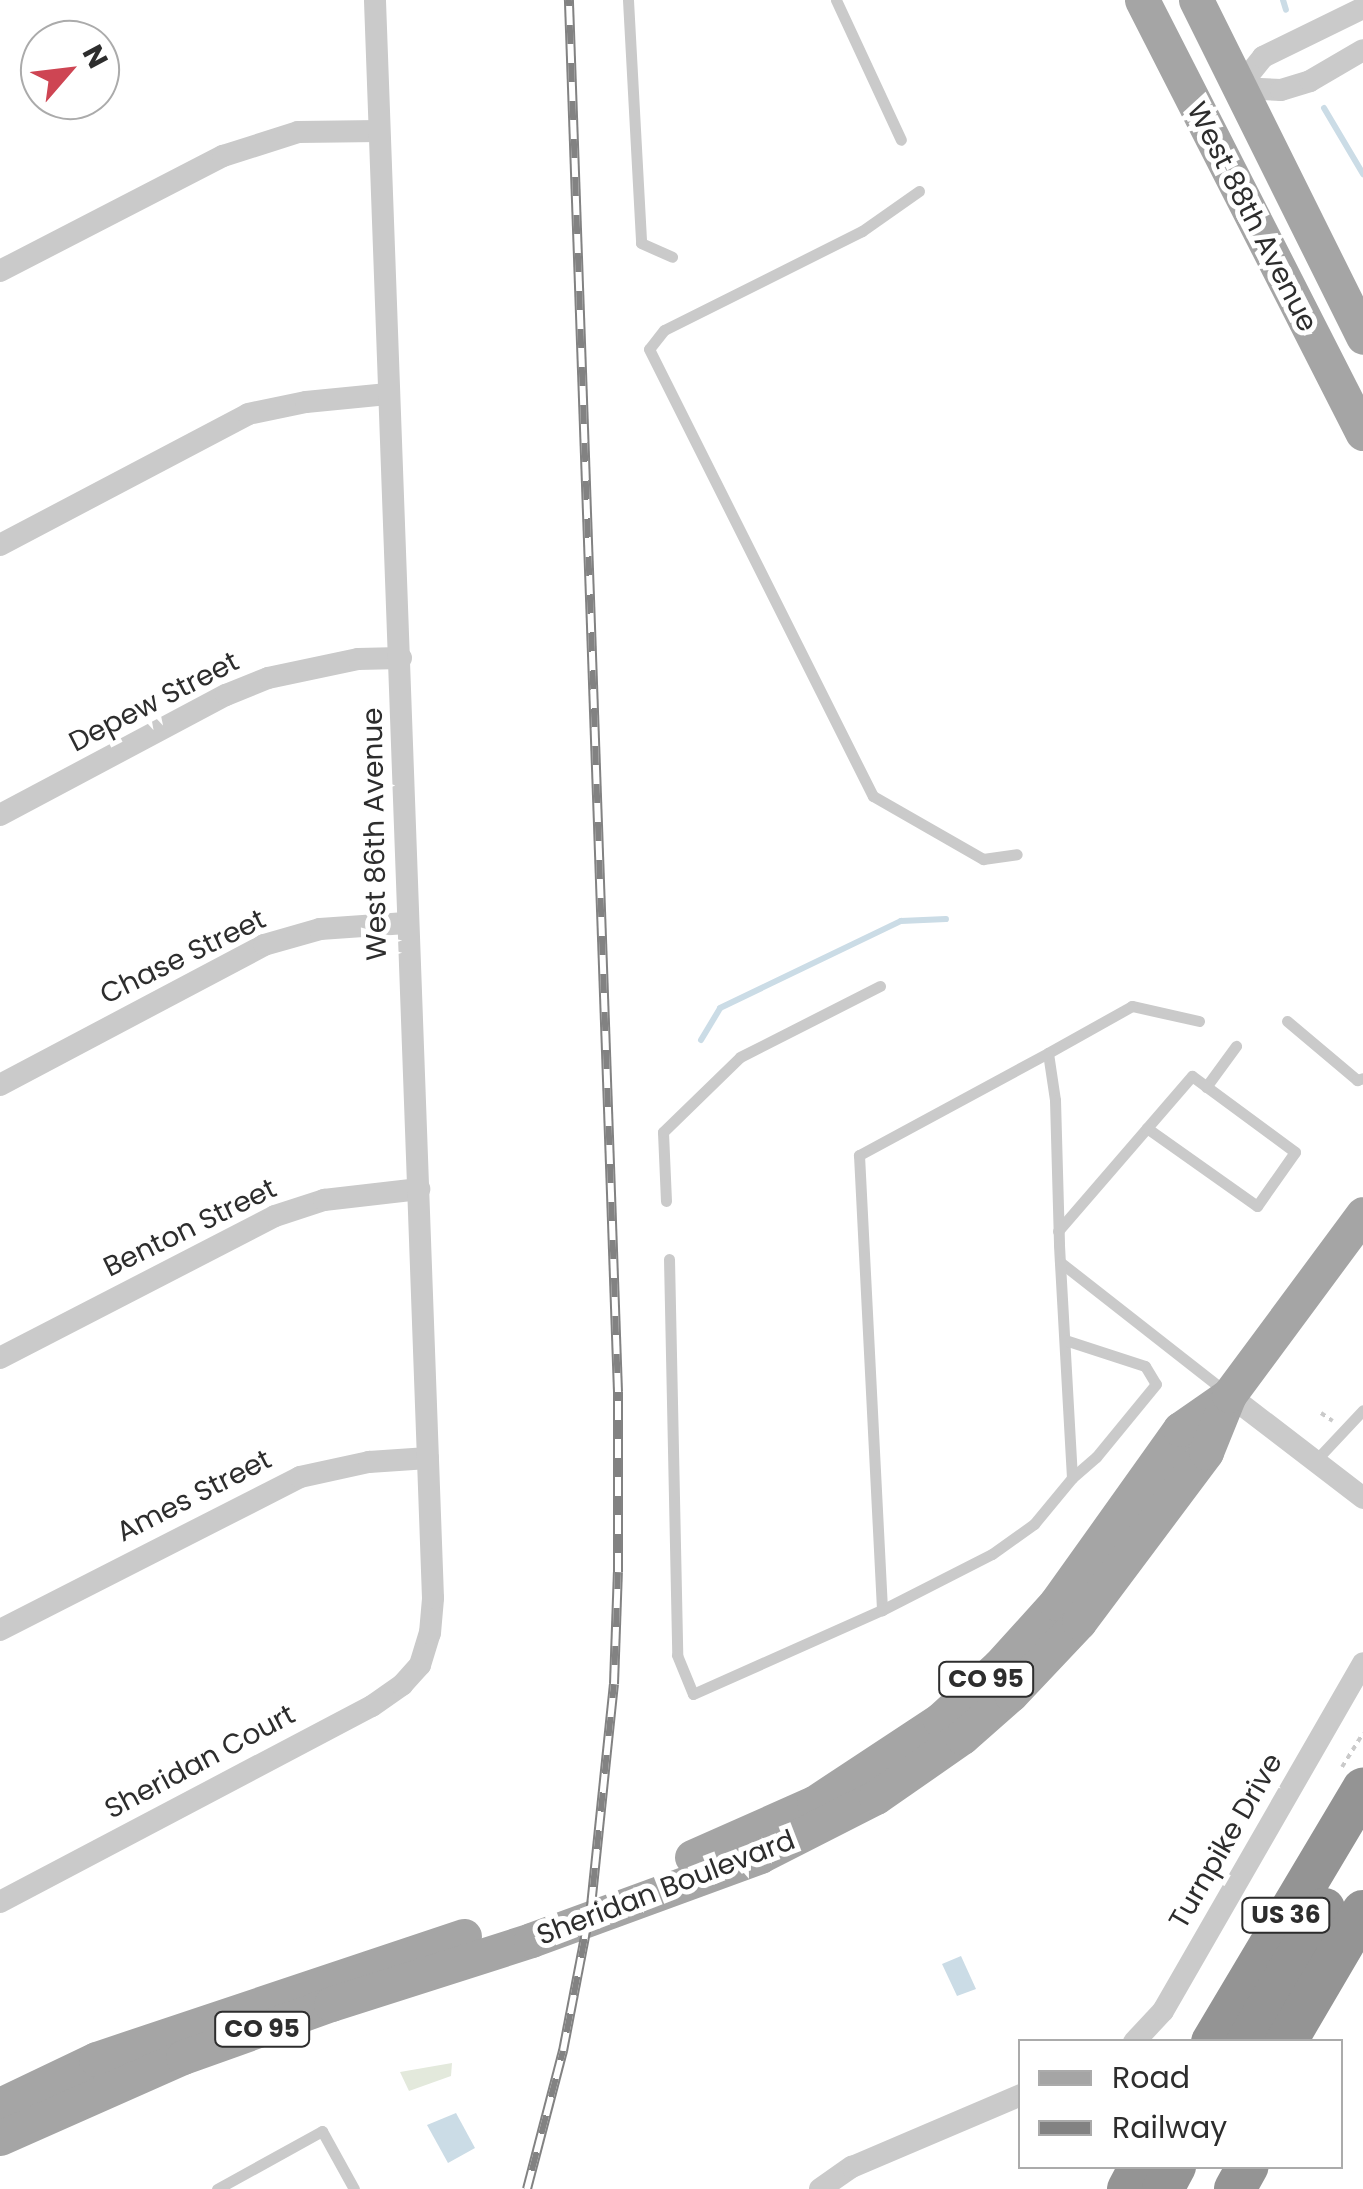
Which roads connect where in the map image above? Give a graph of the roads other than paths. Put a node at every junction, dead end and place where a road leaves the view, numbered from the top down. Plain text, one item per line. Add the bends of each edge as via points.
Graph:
1 (375, 0) edge
2 (628, 0) edge
3 (836, 0) edge
4 (1142, 0) edge
5 (1196, 0) edge
6 (1363, 8) edge
7 (1363, 50) edge
8 (1218, 99) junction
9 (380, 131) junction
10 (902, 140) dead end
11 (919, 190) dead end
12 (672, 257) dead end
13 (0, 272) edge
14 (1363, 336) edge
15 (388, 394) junction
16 (1363, 433) edge
17 (0, 545) edge
18 (401, 658) junction
19 (0, 815) edge
20 (1017, 854) dead end
21 (406, 923) junction
22 (880, 986) dead end
23 (1199, 1021) dead end
24 (1287, 1021) dead end
25 (1236, 1046) dead end
26 (1048, 1053) junction
27 (1363, 1078) edge
28 (0, 1085) edge
29 (1206, 1087) junction
30 (1147, 1128) junction
31 (418, 1190) junction
32 (666, 1200) dead end
33 (1363, 1214) edge
34 (1058, 1231) junction
35 (668, 1258) dead end
36 (1060, 1262) junction
37 (1064, 1340) junction
38 (0, 1358) edge
39 (1230, 1394) junction
40 (1363, 1410) edge
41 (428, 1458) junction
42 (1317, 1459) junction
43 (1072, 1478) junction
44 (1363, 1498) edge
45 (882, 1610) junction
46 (0, 1630) edge
47 (420, 1664) joint
48 (1363, 1664) edge
49 (1363, 1789) edge
50 (1363, 1844) edge
51 (0, 1902) edge
52 (1363, 1911) edge
53 (533, 1928) junction
54 (1363, 1968) edge
55 (1137, 2039) edge
56 (1214, 2039) edge
57 (1249, 2039) edge
58 (1288, 2039) edge
59 (1322, 2039) edge
60 (1018, 2097) edge
61 (0, 2105) edge
62 (0, 2138) edge
63 (218, 2189) edge
64 (354, 2189) edge
65 (820, 2189) edge

1 - 9 street, West 86th Avenue
2 - 12 lane via 641,243
3 - 10 lane
4 - 8 main road, West 88th Avenue
5 - 8 main road, West 88th Avenue
6 - 8 street via 1263,57
7 - 8 street via 1310,81
8 - 14 main road, West 88th Avenue
8 - 16 main road, West 88th Avenue
9 - 13 street via 298,132 223,156
9 - 15 street, West 86th Avenue
11 - 20 lane via 862,230 664,330 649,349 873,796 983,859
15 - 17 street via 248,414
15 - 18 street, West 86th Avenue
18 - 19 street, Depew Street via 358,659 268,678
18 - 21 street, West 86th Avenue
21 - 28 street, Chase Street via 320,929 264,945
21 - 31 street, West 86th Avenue
22 - 32 lane via 740,1057 664,1132
23 - 26 lane via 1132,1006
24 - 27 lane
25 - 29 lane
26 - 34 lane
26 - 45 lane via 859,1155
29 - 30 lane via 1192,1076
29 - 30 lane via 1295,1152 1257,1206 1208,1164
30 - 34 lane
31 - 38 street, Benton Street via 324,1200 274,1216
31 - 41 street, West 86th Avenue
33 - 39 main road, Sheridan Boulevard / CO 95
34 - 36 lane
35 - 45 lane via 676,1655 693,1694
36 - 37 lane
36 - 39 lane
37 - 43 lane
37 - 43 lane via 1145,1366 1156,1384
39 - 42 street
39 - 53 main road, Sheridan Boulevard / CO 95 via 1206,1452 1130,1557 1078,1622 987,1715 876,1797 760,1856 661,1880
40 - 42 lane
41 - 46 street, Ames Street via 300,1477
41 - 47 street, West 86th Avenue via 433,1618
42 - 44 street
43 - 45 lane via 1034,1524 1006,1544
47 - 51 street, Sheridan Court via 372,1706
48 - 55 street, Turnpike Drive via 1163,2011
49 - 56 highway, US 36
50 - 57 highway
52 - 58 highway
53 - 61 main road, Sheridan Boulevard / CO 95 via 112,2054
53 - 62 main road, Sheridan Boulevard / CO 95 via 183,2058
54 - 59 highway
60 - 65 street via 852,2167
63 - 64 lane via 322,2131

